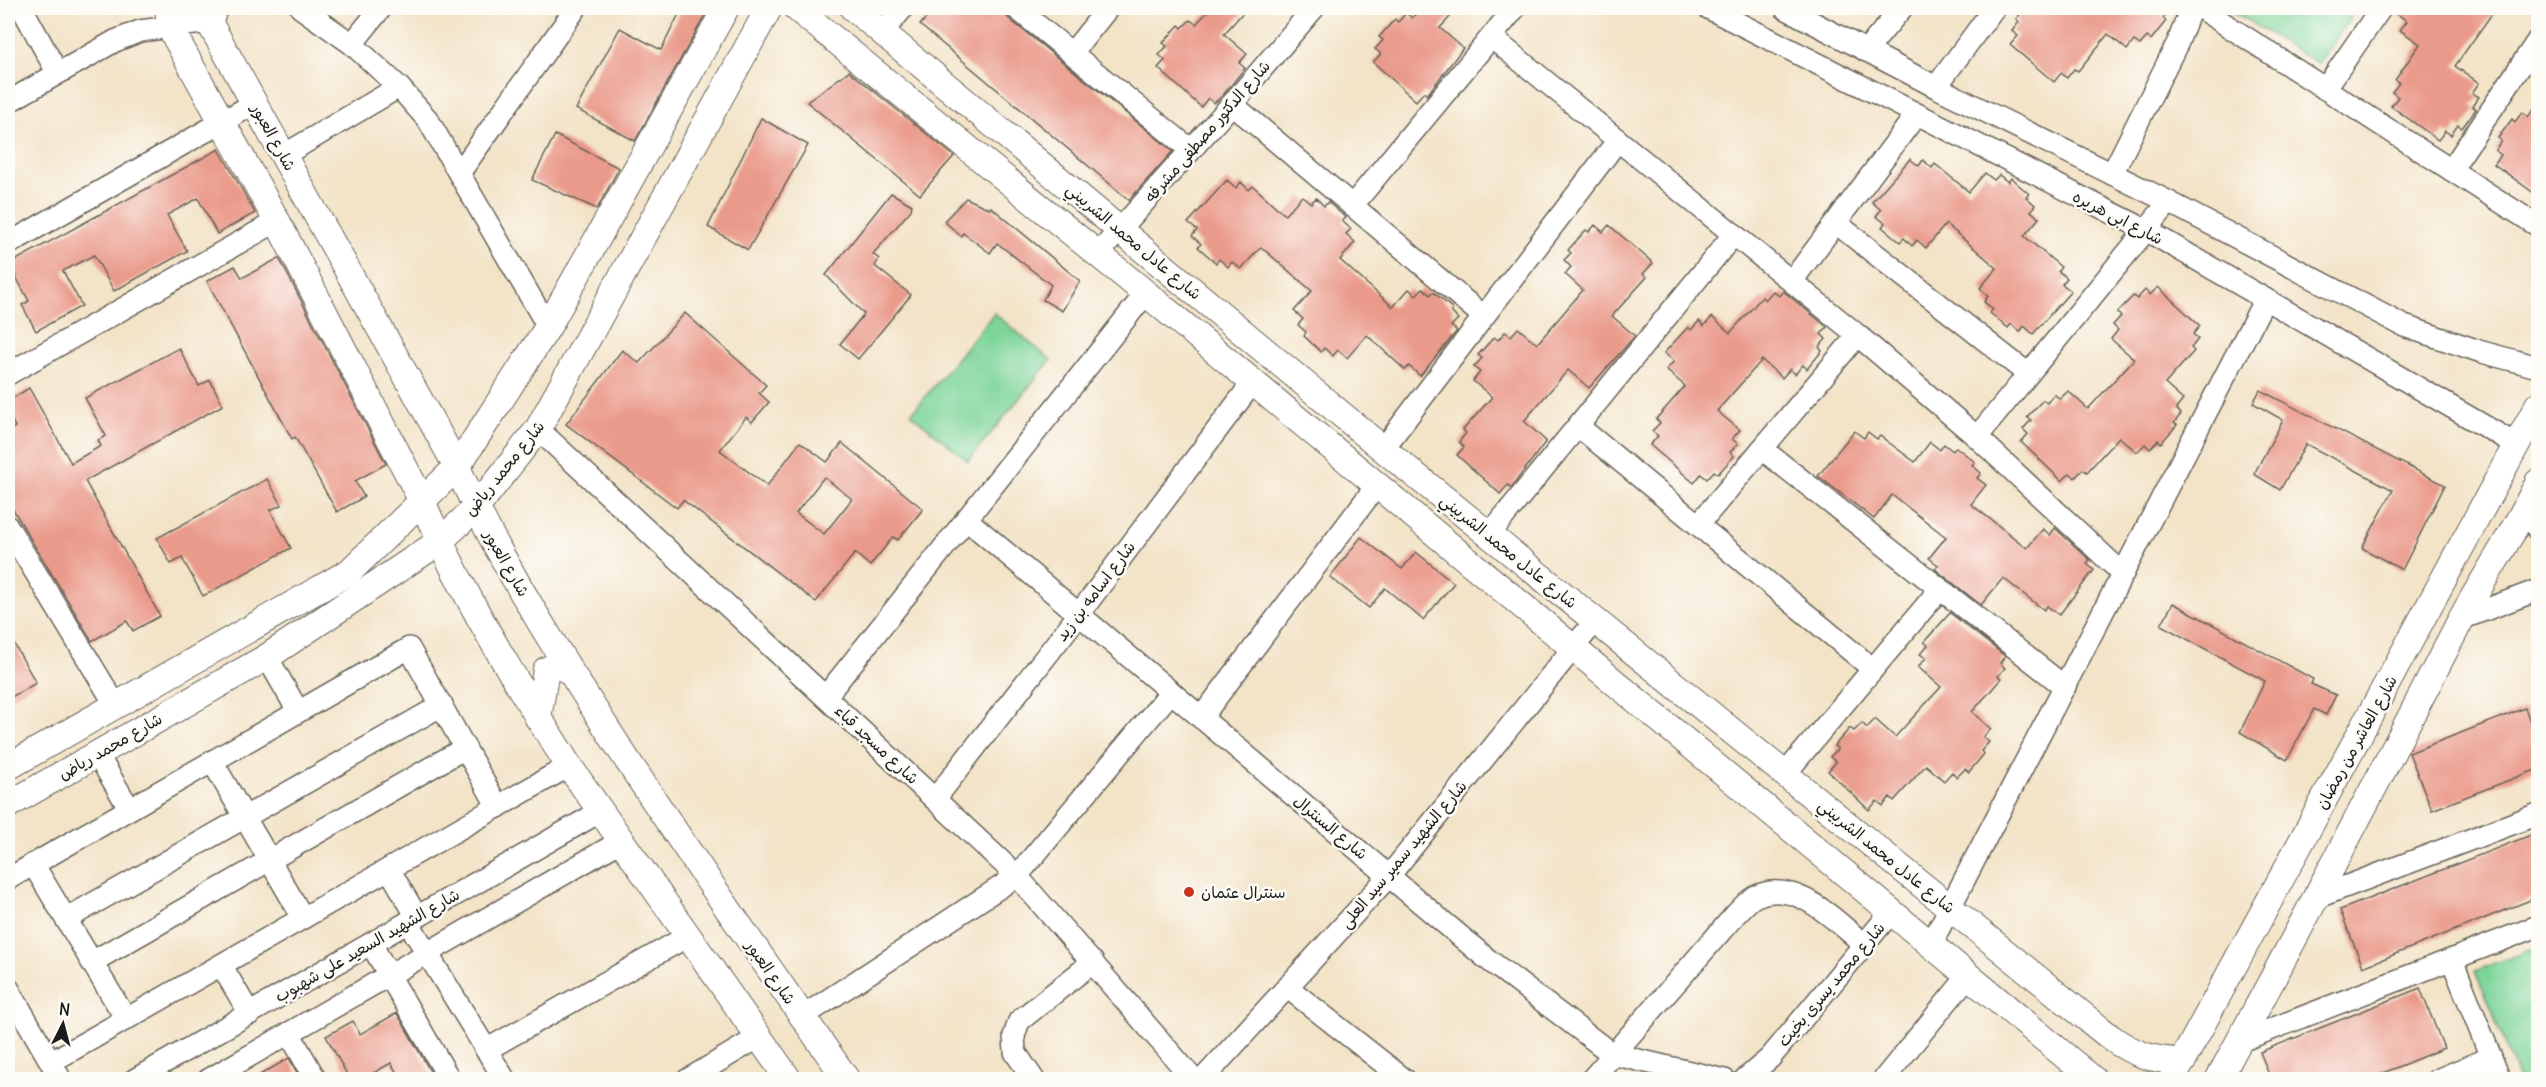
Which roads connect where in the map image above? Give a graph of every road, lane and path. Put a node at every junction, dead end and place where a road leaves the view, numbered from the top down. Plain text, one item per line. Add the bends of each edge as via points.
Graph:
1 (22, 8) edge
2 (302, 8) edge
3 (381, 8) edge
4 (576, 8) edge
5 (726, 8) edge
6 (769, 8) edge
7 (796, 8) edge
8 (853, 8) edge
9 (903, 8) edge
10 (1016, 8) edge
11 (1108, 8) edge
12 (1314, 8) edge
13 (1515, 8) edge
14 (1708, 8) edge
15 (1785, 8) edge
16 (1902, 8) edge
17 (1994, 8) edge
18 (2191, 8) edge
19 (2199, 8) edge
20 (2371, 11) edge
21 (212, 15) edge
22 (169, 16) edge
23 (882, 32) junction
24 (1491, 37) junction
25 (2538, 40) edge
26 (352, 44) junction
27 (1866, 51) junction
28 (1072, 53) junction
29 (57, 72) junction
30 (399, 87) junction
31 (1936, 87) junction
32 (2325, 89) junction
33 (1959, 98) junction
34 (8, 102) edge
35 (255, 103) junction
36 (1233, 104) junction
37 (1916, 115) junction
38 (222, 122) junction
39 (1938, 126) junction
40 (1618, 140) junction
41 (1191, 150) junction
42 (284, 155) junction
43 (2451, 170) junction
44 (460, 172) junction
45 (2112, 174) junction
46 (2169, 202) junction
47 (1352, 206) junction
48 (277, 220) junction
49 (1836, 223) junction
50 (2538, 226) edge
51 (1120, 230) junction
52 (2146, 230) junction
53 (1734, 234) junction
54 (8, 244) edge
55 (1098, 254) junction
56 (1792, 281) junction
57 (1146, 293) junction
58 (2265, 299) junction
59 (1483, 316) junction
60 (548, 327) junction
61 (1857, 336) junction
62 (2538, 367) edge
63 (9, 369) edge
64 (2028, 374) junction
65 (1253, 382) junction
66 (2538, 405) edge
67 (1578, 426) junction
68 (538, 429) junction
69 (1977, 437) junction
70 (2517, 445) junction
71 (1383, 449) junction
72 (1762, 449) junction
73 (457, 467) junction
74 (1377, 485) junction
75 (2534, 493) edge
76 (423, 503) junction
77 (476, 508) junction
78 (966, 519) junction
79 (1698, 525) junction
80 (8, 528) edge
81 (2538, 530) edge
82 (1489, 535) junction
83 (439, 542) junction
84 (2123, 574) junction
85 (1940, 589) junction
86 (2538, 590) edge
87 (1079, 614) junction
88 (2462, 619) junction
89 (1595, 621) junction
90 (1574, 648) junction
91 (267, 657) junction
92 (1873, 669) junction
93 (569, 671) junction
94 (2065, 687) junction
95 (1171, 692) junction
96 (826, 696) junction
97 (115, 704) junction
98 (442, 705) junction
99 (298, 711) junction
100 (538, 718) junction
101 (1201, 718) junction
102 (465, 748) junction
103 (97, 754) junction
104 (213, 761) junction
105 (569, 766) junction
106 (8, 767) edge
107 (1785, 774) junction
108 (935, 799) junction
109 (8, 805) edge
110 (498, 807) junction
111 (129, 808) junction
112 (600, 811) junction
113 (2538, 814) edge
114 (245, 817) junction
115 (621, 841) junction
116 (269, 860) junction
117 (33, 864) junction
118 (389, 869) junction
119 (1017, 876) junction
120 (1389, 876) junction
121 (8, 879) edge
122 (2318, 897) junction
123 (1952, 908) junction
124 (1892, 911) junction
125 (303, 918) junction
126 (413, 919) junction
127 (66, 920) junction
128 (2538, 926) edge
129 (688, 936) junction
130 (370, 944) junction
131 (1864, 944) junction
132 (1931, 944) junction
133 (427, 953) junction
134 (2452, 960) junction
135 (92, 962) junction
136 (1093, 962) junction
137 (221, 965) junction
138 (389, 975) junction
139 (1969, 975) junction
140 (1287, 987) junction
141 (8, 988) edge
142 (250, 1014) junction
143 (802, 1017) junction
144 (126, 1019) junction
145 (289, 1033) junction
146 (759, 1037) junction
147 (2238, 1042) junction
148 (486, 1050) junction
149 (1612, 1054) junction
150 (2491, 1057) junction
151 (2178, 1070) edge
152 (56, 1071) edge
153 (134, 1080) edge
154 (208, 1080) edge
155 (316, 1080) edge
156 (450, 1080) edge
157 (505, 1080) edge
158 (687, 1080) edge
159 (789, 1080) edge
160 (847, 1080) edge
161 (1034, 1080) edge
162 (1194, 1080) edge
163 (1202, 1080) edge
164 (1405, 1080) edge
165 (1591, 1080) edge
166 (1725, 1080) edge
167 (1744, 1080) edge
168 (1883, 1080) edge
169 (2094, 1080) edge
170 (2218, 1080) edge
171 (2437, 1080) edge
172 (2500, 1080) edge

1 - 29 street
2 - 26 street
3 - 26 street
4 - 44 street
5 - 60 street, شارع محمد رياض
6 - 68 street, شارع محمد رياض
7 - 55 street, شارع عادل محمد الشربيني
8 - 23 street, شارع عادل محمد الشربيني
9 - 23 street
10 - 28 street
11 - 28 street
12 - 36 street, شارع الدكتور مصطفى مشرفه
13 - 24 street
14 - 37 street, شارع ابى هريره
15 - 27 street
16 - 27 street
17 - 31 street
18 - 45 street
19 - 32 street
20 - 32 street
21 - 22 street
21 - 35 street, شارع العبور
22 - 29 street
22 - 38 street
23 - 51 street, شارع عادل محمد الشربيني
24 - 40 street
24 - 47 street
25 - 43 street
26 - 30 street
27 - 31 street
28 - 41 street
29 - 34 street
30 - 42 street
30 - 44 street via 428,120
31 - 33 street
32 - 43 street
33 - 39 street
33 - 45 street
35 - 38 street
35 - 42 street, شارع العبور
36 - 41 street, شارع الدكتور مصطفى مشرفه
36 - 47 street
37 - 39 street, شارع ابى هريره
37 - 49 street
38 - 48 street
38 - 54 street
39 - 52 street, شارع ابى هريره
40 - 53 street
40 - 59 street
41 - 51 street, شارع الدكتور مصطفى مشرفه
42 - 73 street, شارع العبور
43 - 50 street
44 - 60 street
45 - 46 street
46 - 52 street
46 - 62 street via 2404,326
47 - 59 street
48 - 63 street
48 - 76 street
49 - 56 street
49 - 64 street
51 - 55 street, شارع الدكتور مصطفى مشرفه
51 - 71 street, شارع عادل محمد الشربيني
52 - 58 street, شارع ابى هريره
52 - 64 street
53 - 56 street
53 - 67 street
55 - 57 street, شارع عادل محمد الشربيني
56 - 61 street
57 - 65 street, شارع عادل محمد الشربيني
57 - 78 street
58 - 70 street, شارع ابى هريره
58 - 84 street
59 - 71 street
60 - 73 street, شارع محمد رياض
61 - 69 street
61 - 72 street
64 - 69 street
65 - 74 street, شارع عادل محمد الشربيني
65 - 87 street, شارع اسامه بن زيد
66 - 70 street, شارع العاشر من رمضان
67 - 79 street
67 - 82 street
68 - 77 street, شارع محمد رياض
68 - 96 street, شارع مسجد قباء
69 - 84 street
70 - 151 street, شارع العاشر من رمضان
71 - 82 street, شارع عادل محمد الشربيني
72 - 79 street
72 - 85 street
73 - 76 street, شارع محمد رياض
73 - 77 street, شارع العبور
74 - 90 street, شارع عادل محمد الشربيني
74 - 101 street
75 - 81 street
75 - 88 street
76 - 83 street
76 - 97 street, شارع محمد رياض via 349,572
77 - 83 street, شارع محمد رياض
77 - 93 street, شارع العبور
78 - 87 street, شارع السنترال
78 - 96 street
79 - 92 street
80 - 97 street
82 - 89 street, شارع عادل محمد الشربيني
83 - 91 street, شارع محمد رياض
83 - 100 street
84 - 94 street
85 - 92 street
85 - 94 street
86 - 88 street
87 - 95 street, شارع السنترال
87 - 108 street, شارع اسامه بن زيد
88 - 122 street
89 - 90 street, شارع الشهيد سمير سيد العلى
89 - 107 street, شارع عادل محمد الشربيني
90 - 120 street, شارع الشهيد سمير سيد العلى
90 - 124 street, شارع عادل محمد الشربيني
91 - 99 street
91 - 103 street, شارع محمد رياض
92 - 107 street
93 - 100 street via 558,665 546,670
93 - 143 street, شارع العبور
94 - 123 street
95 - 101 street, شارع السنترال
95 - 119 street
96 - 108 street, شارع مسجد قباء
97 - 106 street, شارع محمد رياض
98 - 99 street via 409,648
98 - 102 street
98 - 114 street
99 - 104 street
100 - 105 street
101 - 120 street, شارع السنترال
102 - 110 street
102 - 116 street
103 - 109 street, شارع محمد رياض
103 - 111 street
104 - 111 street
104 - 114 street
105 - 110 street
105 - 112 street
107 - 123 street, شارع عادل محمد الشربيني
108 - 119 street, شارع مسجد قباء
110 - 118 street
111 - 117 street
112 - 115 street
112 - 126 street, شارع الشهيد السعيد على شهبوب
113 - 122 street
114 - 116 street
114 - 127 street
115 - 129 street
115 - 133 street
116 - 125 street
116 - 135 street
117 - 121 street
117 - 127 street
118 - 125 street
118 - 126 street
119 - 136 street, شارع مسجد قباء
119 - 143 street
120 - 140 street, شارع الشهيد سمير سيد العلى
120 - 149 street, شارع السنترال via 1486,958
122 - 147 street
123 - 132 street
123 - 151 street, شارع عادل محمد الشربيني via 2125,1049
124 - 131 street, شارع محمد يسرى بخيت
124 - 132 street, شارع عادل محمد الشربيني
125 - 137 street
126 - 130 street, شارع الشهيد السعيد على شهبوب
126 - 133 street
127 - 135 street
128 - 134 street
129 - 146 street
129 - 148 street
130 - 138 street
130 - 142 street, شارع الشهيد السعيد على شهبوب
131 - 149 street via 1806,899 1780,891 1755,896
131 - 167 street, شارع محمد يسرى بخيت via 1770,1058
132 - 139 street, شارع عادل محمد الشربيني
133 - 138 street
133 - 148 street
134 - 147 street
134 - 150 street
135 - 144 street
136 - 161 street via 1019,1021 1014,1036 1015,1052
136 - 162 street, شارع مسجد قباء
137 - 142 street
137 - 144 street
138 - 145 street
138 - 156 street
139 - 168 street
139 - 169 street, شارع عادل محمد الشربيني
140 - 163 street, شارع الشهيد سمير سيد العلى
140 - 164 street
141 - 152 street
142 - 153 street, شارع الشهيد السعيد على شهبوب
143 - 160 street, شارع العبور
144 - 152 street
145 - 154 street
145 - 155 street
146 - 158 street
146 - 159 street
147 - 170 street
148 - 157 street
149 - 165 street
149 - 166 street, شارع السنترال
150 - 171 street
150 - 172 street

